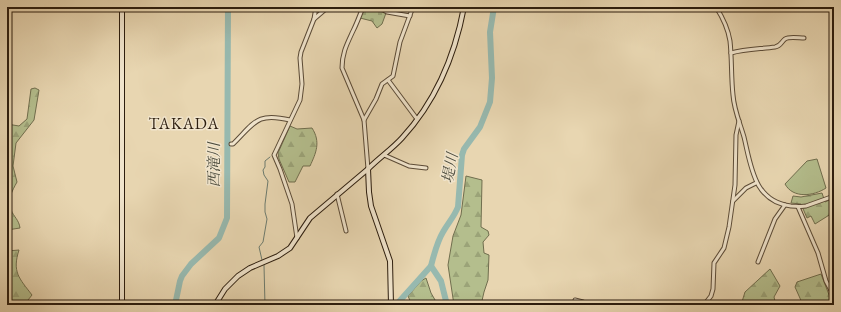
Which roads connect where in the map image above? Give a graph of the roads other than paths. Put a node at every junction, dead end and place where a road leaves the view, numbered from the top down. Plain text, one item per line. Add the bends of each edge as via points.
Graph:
1 (122, 7) edge
2 (316, 7) edge
3 (328, 7) edge
4 (363, 7) edge
5 (377, 7) edge
6 (413, 7) edge
7 (464, 7) edge
8 (716, 7) edge
9 (410, 16) junction
10 (314, 19) junction
11 (804, 38) dead end
12 (731, 52) junction
13 (388, 80) junction
14 (417, 119) junction
15 (290, 120) junction
16 (364, 120) junction
17 (739, 121) junction
18 (231, 144) dead end
19 (384, 155) junction
20 (426, 168) dead end
21 (368, 169) junction
22 (756, 183) junction
23 (337, 194) junction
24 (834, 196) edge
25 (733, 201) junction
26 (784, 205) junction
27 (798, 207) junction
28 (346, 231) dead end
29 (297, 238) junction
30 (758, 262) dead end
31 (834, 296) edge
32 (575, 300) dead end
33 (391, 304) edge
34 (122, 305) edge
35 (215, 305) edge
36 (589, 305) edge
37 (704, 305) edge

1 - 34 street
2 - 10 street
3 - 10 street
4 - 16 street via 345,46 342,68
5 - 9 street
6 - 9 street
7 - 14 street via 446,70 430,101
8 - 12 street via 725,23
9 - 13 street via 400,42 393,76
10 - 15 street via 300,58 300,100
11 - 12 street via 786,39 777,46
12 - 17 street via 733,97
13 - 14 street
13 - 16 street via 382,84
14 - 19 street
15 - 18 street via 269,117 260,119
15 - 29 street via 274,155 292,204
16 - 21 street
17 - 22 street
17 - 25 street
19 - 20 street via 409,166
19 - 21 street
21 - 23 street
21 - 33 street via 371,206 390,262
22 - 25 street via 746,188
22 - 26 street via 769,198
23 - 28 street
23 - 29 street via 310,218
24 - 27 street
25 - 37 street via 724,248 714,263 713,289
26 - 27 street
26 - 30 street via 775,219
27 - 31 street
29 - 35 street via 290,248 250,268 233,280
32 - 36 street

